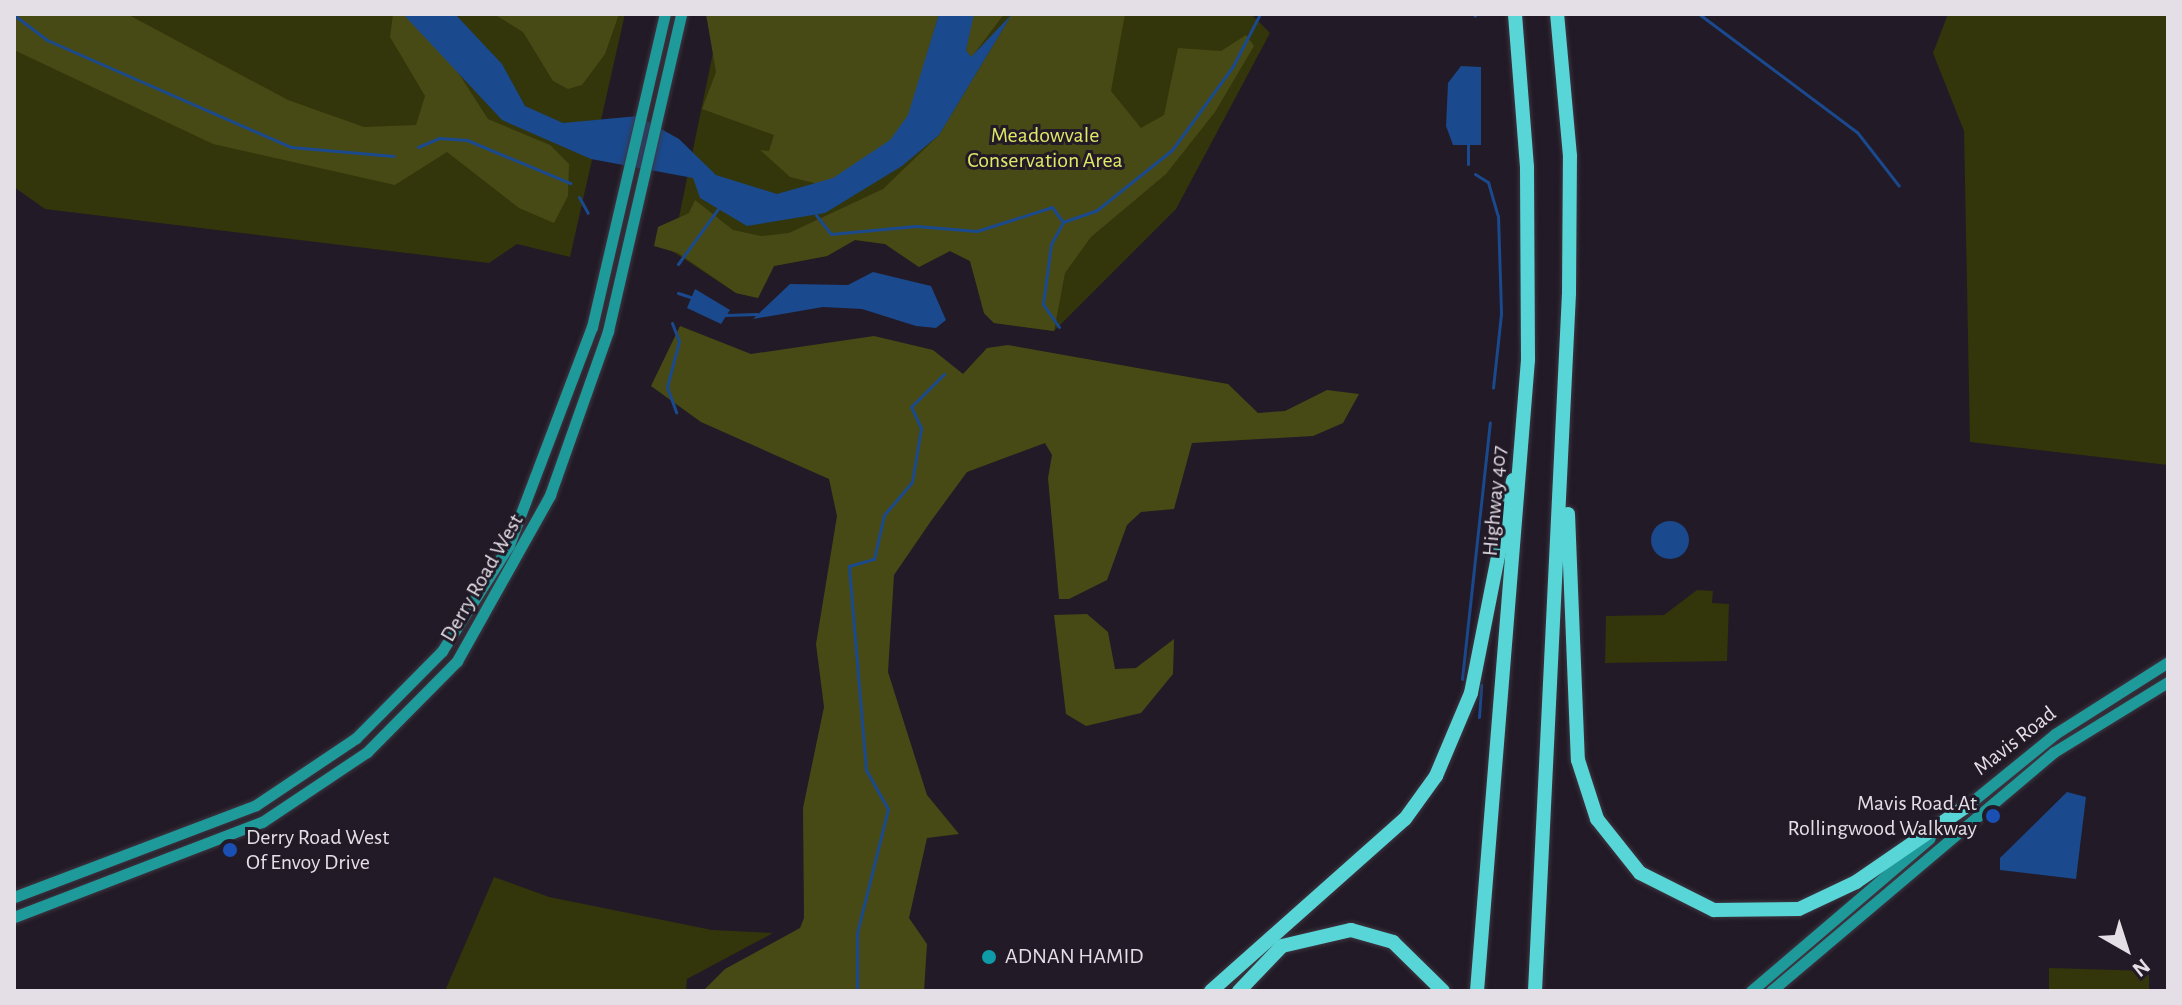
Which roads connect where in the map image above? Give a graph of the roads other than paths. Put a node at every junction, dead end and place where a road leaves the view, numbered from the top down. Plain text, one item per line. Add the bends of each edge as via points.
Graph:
1 (665, 14) edge
2 (681, 14) edge
3 (1515, 14) edge
4 (1557, 14) edge
5 (1522, 449) junction
6 (1564, 456) junction
7 (2168, 662) edge
8 (2168, 682) edge
9 (1968, 805) junction
10 (14, 897) edge
11 (14, 917) edge
12 (1211, 991) edge
13 (1239, 991) edge
14 (1443, 991) edge
15 (1477, 991) edge
16 (1535, 991) edge
17 (1751, 991) edge
18 (1771, 991) edge

1 - 10 main road, Derry Road West via 625,204 592,327 531,495 470,611 410,688 356,738 256,805
2 - 11 main road, Derry Road West via 642,206 608,331 550,495 457,661 367,752 275,814 200,851
3 - 5 highway, Highway 407 via 1530,253
4 - 6 highway via 1570,156
5 - 12 highway via 1471,693 1436,776 1405,819
5 - 15 highway, Highway 407
6 - 9 highway via 1578,760 1597,819 1640,873 1714,910 1799,909 1856,882
6 - 16 highway
7 - 9 main road, Mavis Road via 2055,734
8 - 18 main road, Mavis Road via 2054,752
9 - 17 main road, Mavis Road
13 - 14 highway via 1282,946 1351,930 1393,942

